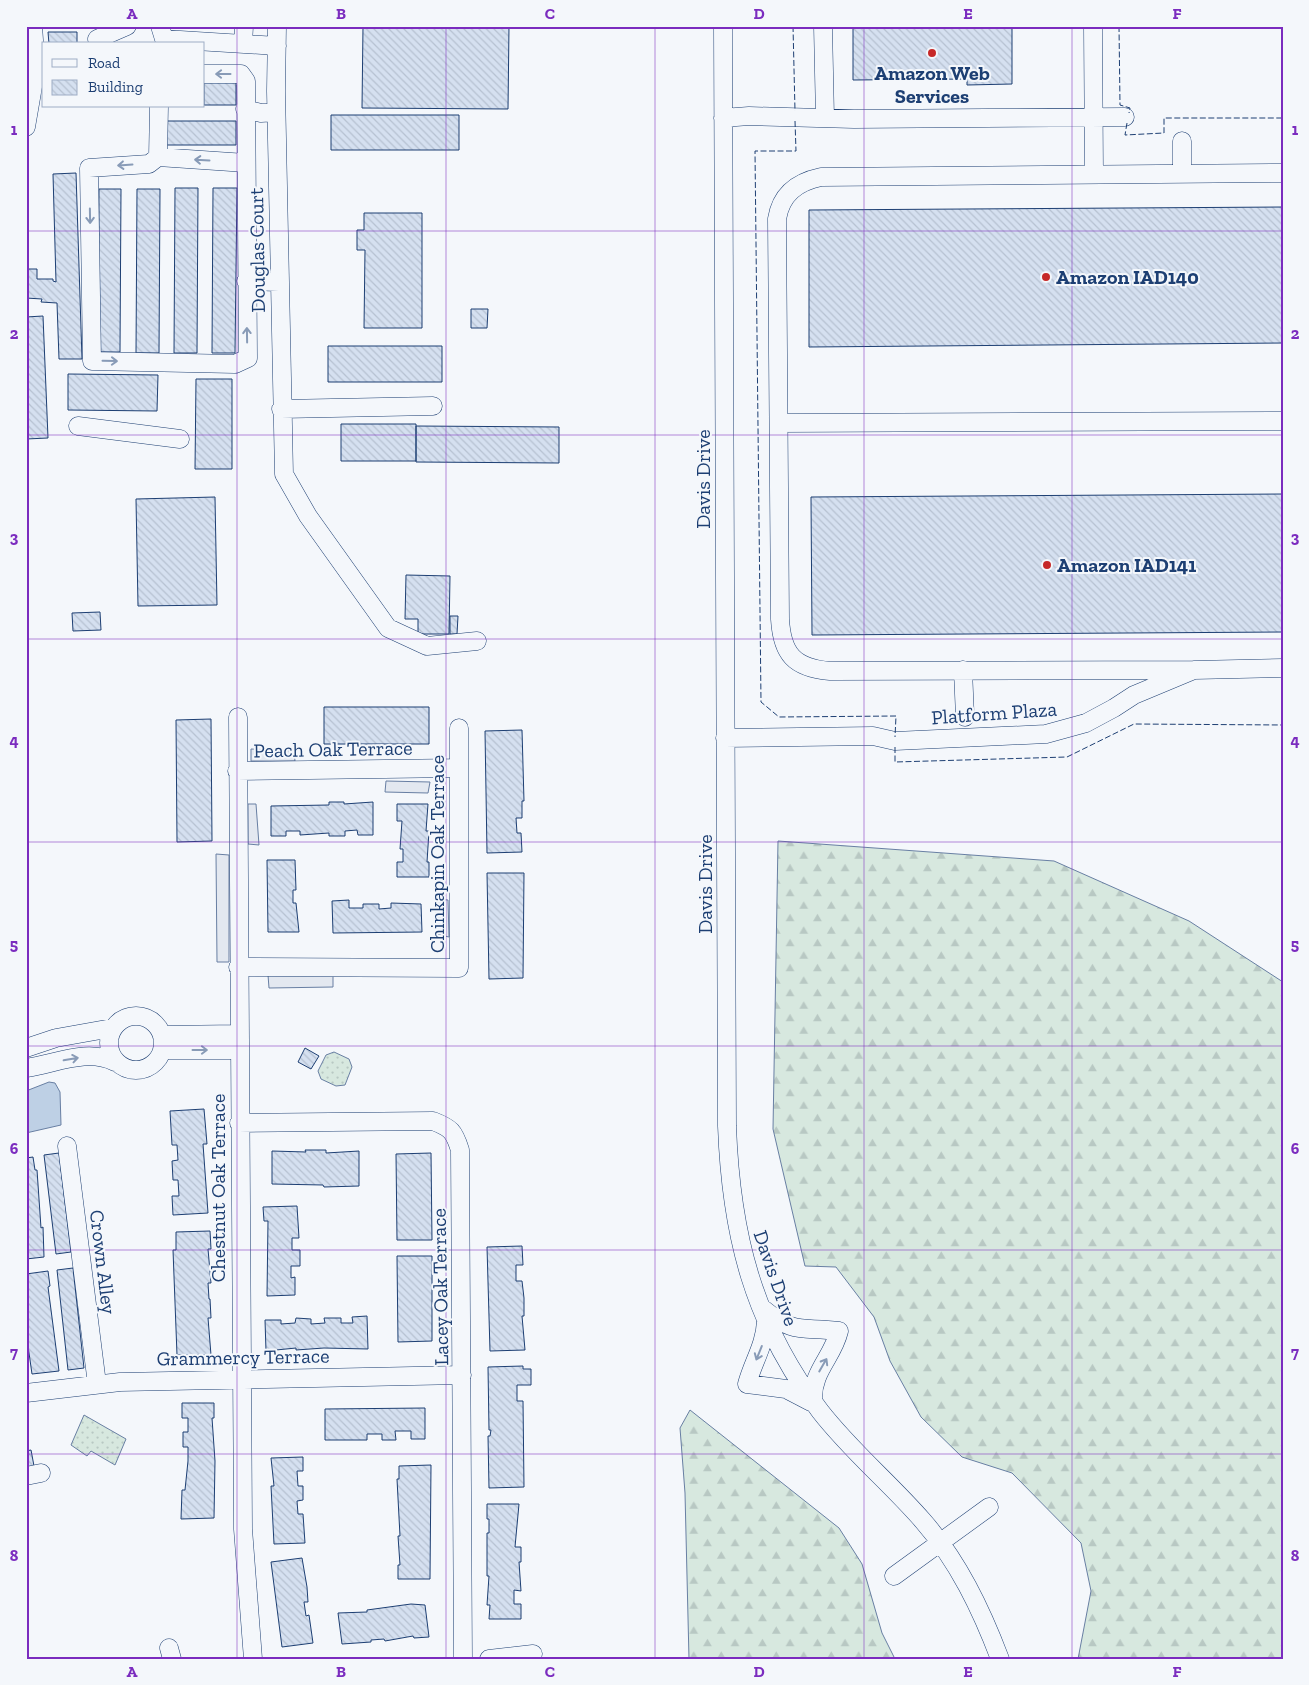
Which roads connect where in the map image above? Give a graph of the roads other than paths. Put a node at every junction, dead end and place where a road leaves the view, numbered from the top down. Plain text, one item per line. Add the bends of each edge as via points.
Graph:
1 (33, 26) edge
2 (127, 26) edge
3 (160, 26) edge
4 (244, 26) edge
5 (278, 26) edge
6 (723, 26) edge
7 (823, 26) edge
8 (1093, 26) edge
9 (206, 34) edge
10 (97, 39) dead end
11 (244, 44) junction
12 (277, 46) junction
13 (205, 74) edge
14 (159, 108) edge
15 (245, 109) junction
16 (276, 112) junction
17 (1125, 116) dead end
18 (1094, 117) junction
19 (723, 118) junction
20 (825, 118) junction
21 (26, 127) edge
22 (1182, 141) dead end
23 (158, 157) junction
24 (246, 162) junction
25 (1182, 173) junction
26 (1283, 173) edge
27 (1094, 174) junction
28 (246, 282) junction
29 (279, 282) junction
30 (433, 406) dead end
31 (281, 409) junction
32 (1283, 421) edge
33 (779, 423) junction
34 (78, 426) dead end
35 (180, 439) dead end
36 (476, 640) dead end
37 (1283, 668) edge
38 (963, 670) junction
39 (1194, 670) junction
40 (238, 717) dead end
41 (965, 717) dead end
42 (459, 728) dead end
43 (725, 738) junction
44 (458, 768) junction
45 (237, 771) junction
46 (238, 967) junction
47 (112, 1028) junction
48 (162, 1042) junction
49 (239, 1042) junction
50 (26, 1048) edge
51 (115, 1062) junction
52 (26, 1068) edge
53 (239, 1123) junction
54 (67, 1146) dead end
55 (764, 1314) junction
56 (462, 1375) junction
57 (241, 1378) junction
58 (97, 1384) junction
59 (26, 1393) edge
60 (814, 1402) junction
61 (990, 1506) dead end
62 (940, 1543) junction
63 (894, 1576) dead end
64 (533, 1654) dead end
65 (253, 1659) edge
66 (463, 1659) edge
67 (489, 1659) edge
68 (1000, 1659) edge

1 - 21 street via 36,69
2 - 10 street
3 - 9 street via 164,39
4 - 11 street
5 - 12 street, Douglas Court
6 - 19 street, Davis Drive
7 - 20 street
8 - 18 street
9 - 11 street
11 - 12 street
12 - 16 street, Douglas Court
15 -> 13 street via 246,81 241,74
14 - 23 street
15 - 16 street
15 - 24 street
16 - 29 street, Douglas Court
17 - 18 street
18 - 20 street
18 - 27 street
19 - 20 street
19 - 43 street, Davis Drive
22 - 25 street
24 -> 23 street
23 -> 28 street via 149,164 89,168 92,361 235,364 248,358
24 - 28 street
25 - 26 street
25 - 27 street
27 - 33 street via 861,175 821,177 796,186 779,206 777,219
28 - 29 street
29 - 31 street, Douglas Court
30 - 31 street
31 - 36 street, Douglas Court via 284,474 308,516 388,628 426,646
32 - 33 street
33 - 38 street via 781,635 792,658 802,666 822,670
34 - 35 street
37 - 39 street, Platform Plaza
38 - 39 street
38 - 41 street
39 - 43 street, Platform Plaza via 1134,695 1086,722 1046,734 895,741 872,736
40 - 45 street, Chestnut Oak Terrace
42 - 44 street, Chinkapin Oak Terrace
43 - 55 street, Davis Drive via 728,1165 739,1241 749,1278
44 - 45 street, Peach Oak Terrace
44 - 46 street, Chinkapin Oak Terrace via 459,968
45 - 46 street, Chestnut Oak Terrace
46 - 49 street, Chestnut Oak Terrace
47 - 48 street via 126,1017 144,1016 158,1027
47 - 50 street via 56,1038
47 - 51 street via 108,1045
48 - 49 street
48 - 51 street via 156,1061 140,1070 131,1070
49 - 53 street, Chestnut Oak Terrace
52 -> 51 street via 80,1057 101,1057
53 - 56 street, Lacey Oak Terrace via 433,1121 448,1127 460,1150
53 - 57 street, Chestnut Oak Terrace
54 - 58 street, Crown Alley
55 - 60 street, Davis Drive via 787,1363
55 -> 60 street via 762,1350 747,1384 786,1389
60 -> 55 street via 815,1377 840,1331 795,1329
56 - 57 street, Grammercy Terrace
56 - 66 street, Lacey Oak Terrace
57 - 58 street, Grammercy Terrace
57 - 65 street, Chestnut Oak Terrace via 243,1529
58 - 59 street, Grammercy Terrace
60 - 62 street, Davis Drive via 844,1440 924,1522
61 - 62 street
62 - 63 street
62 - 68 street, Davis Drive via 975,1600
64 - 67 street

